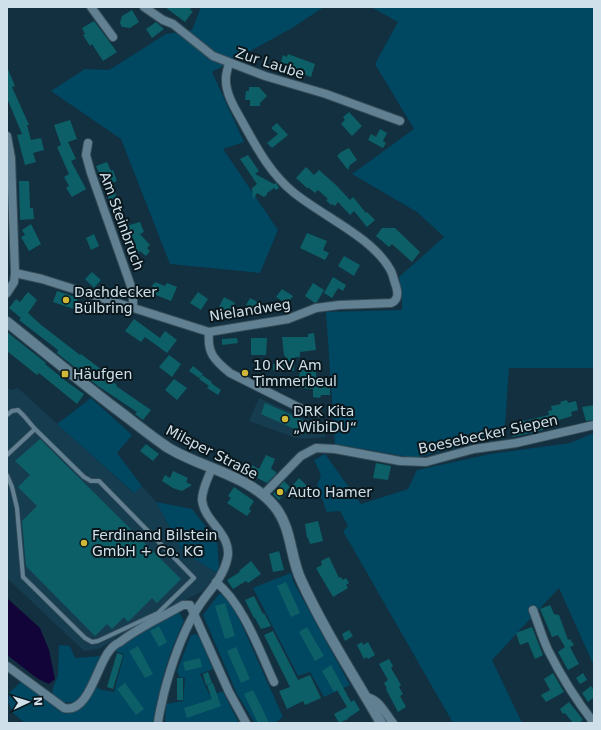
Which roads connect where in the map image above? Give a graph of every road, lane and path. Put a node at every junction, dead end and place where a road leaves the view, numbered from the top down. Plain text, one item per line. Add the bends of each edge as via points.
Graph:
1 (91, 7) edge
2 (144, 7) edge
3 (113, 37) dead end
4 (229, 63) junction
5 (400, 121) dead end
6 (7, 136) edge
7 (88, 143) dead end
8 (15, 273) junction
9 (7, 293) edge
10 (133, 307) junction
11 (7, 322) edge
12 (209, 332) junction
13 (318, 412) dead end
14 (7, 415) edge
15 (594, 425) edge
16 (35, 429) junction
17 (7, 455) edge
18 (212, 468) junction
19 (7, 475) edge
20 (263, 495) junction
21 (216, 582) junction
22 (168, 609) junction
23 (533, 610) dead end
24 (194, 614) junction
25 (7, 666) edge
26 (274, 682) dead end
27 (366, 697) junction
28 (158, 723) edge
29 (246, 723) edge
30 (381, 723) edge
31 (393, 723) edge
32 (594, 723) edge

1 - 3 street
2 - 4 street, Zur Laube via 162,20 173,24 213,56
4 - 5 street, Zur Laube
4 - 12 street, Nielandweg via 226,80 230,98 267,164 292,191 374,248 391,271 398,292 397,299 391,303 316,308 288,319
6 - 8 street via 11,158
7 - 10 street, Am Steinbruch via 86,155 90,173 133,292
8 - 9 street via 14,282
8 - 10 street, Nielandweg
10 - 12 street, Nielandweg
11 - 18 street, Milsper Straße via 155,439 180,454
12 - 13 street via 208,343 213,358 230,373 304,410
14 - 16 lane via 18,410
15 - 20 street, Boesebecker Siepen via 510,444 474,449 426,462 400,461 316,448 300,456
16 - 17 lane
16 - 22 lane via 84,477 91,481 99,481 194,578
18 - 20 street, Milsper Straße
18 - 21 street via 202,501 205,510 224,538 228,552 225,567
19 - 22 lane via 17,508 23,577 85,638 92,642 98,641
20 - 27 street, Milsper Straße via 275,507 284,522 300,578 322,622
21 - 24 street
21 - 26 street via 238,607
22 - 24 street via 190,605
22 - 25 street via 109,650 82,701 68,709
23 - 32 street via 548,650 582,708
24 - 28 street via 174,657
24 - 29 street
27 - 30 street, Milsper Straße
27 - 31 street, Milsper Straße via 376,701

